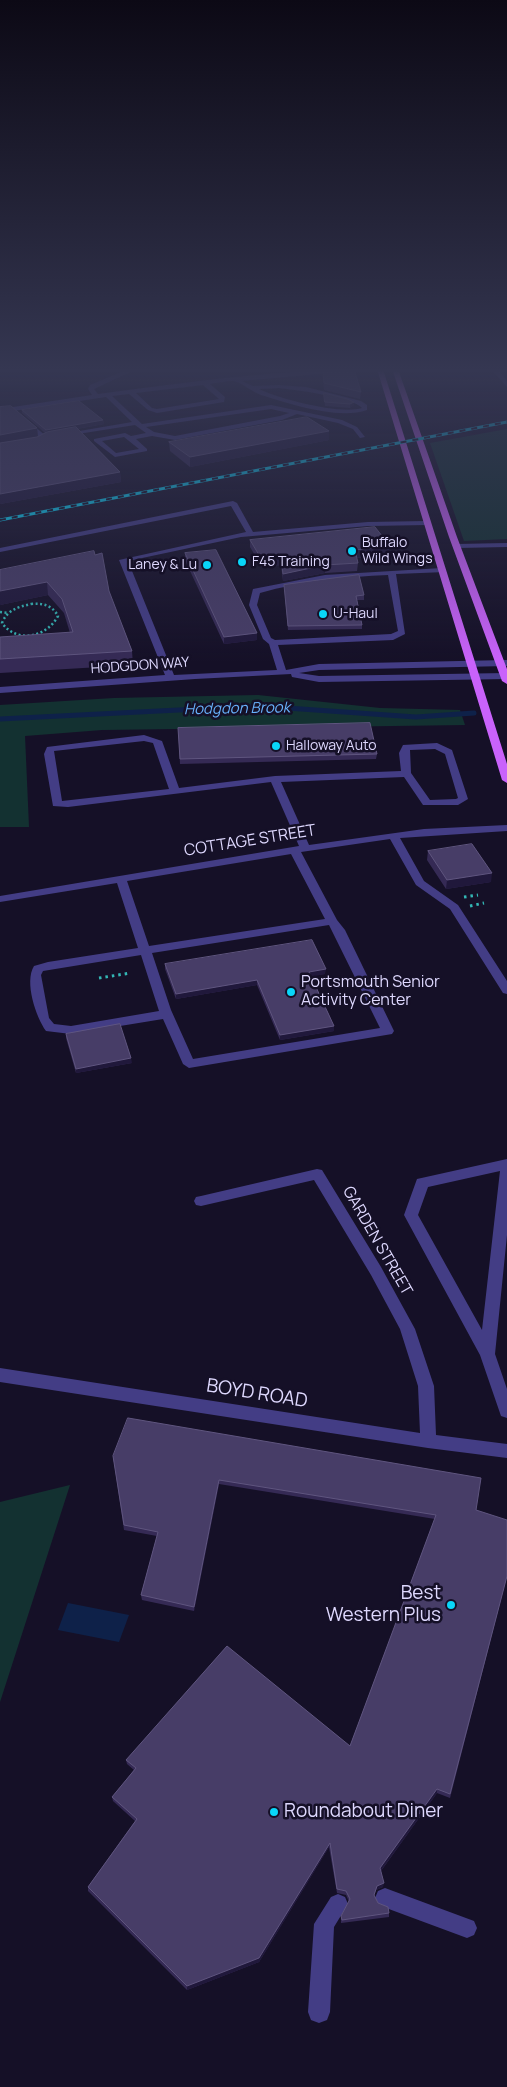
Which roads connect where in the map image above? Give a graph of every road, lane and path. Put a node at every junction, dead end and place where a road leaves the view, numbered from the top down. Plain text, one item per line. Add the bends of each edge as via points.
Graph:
1 (410, 466) edge
2 (429, 466) edge
3 (427, 523) junction
4 (250, 535) junction
5 (507, 545) edge
6 (457, 546) junction
7 (0, 550) edge
8 (442, 570) junction
9 (392, 573) junction
10 (0, 612) edge
11 (9, 613) junction
12 (21, 635) junction
13 (18, 642) edge
14 (272, 643) junction
15 (504, 663) edge
16 (471, 665) junction
17 (282, 673) junction
18 (474, 677) junction
19 (171, 678) junction
20 (506, 678) edge
21 (0, 690) edge
22 (406, 774) junction
23 (275, 780) junction
24 (507, 780) edge
25 (175, 791) junction
26 (507, 828) edge
27 (393, 836) junction
28 (300, 850) junction
29 (121, 879) junction
30 (0, 899) edge
31 (332, 921) junction
32 (147, 952) junction
33 (131, 973) dead end
34 (99, 978) dead end
35 (507, 990) edge
36 (167, 1014) junction
37 (507, 1164) edge
38 (507, 1168) edge
39 (201, 1201) dead end
40 (487, 1354) junction
41 (0, 1375) edge
42 (507, 1411) edge
43 (428, 1441) junction
44 (507, 1451) edge
45 (385, 1898) dead end
46 (338, 1904) dead end
47 (467, 1928) dead end
48 (319, 2012) dead end

1 - 3 main road
2 - 6 main road
3 - 4 street via 368,524
3 - 8 main road
4 - 7 street via 233,503
4 - 19 street via 122,560
5 - 6 street
6 - 15 main road
8 - 9 street
8 - 16 main road
9 - 14 street via 402,632 393,637
9 - 14 street via 288,582 256,591 253,605 267,639
10 - 11 path
11 - 12 path via 3,620 3,626
11 - 12 path via 36,603 50,605 56,612 56,622 50,629
12 - 13 path
14 - 17 street
15 - 16 street, HODGDON WAY
15 - 20 main road
16 - 17 street, HODGDON WAY via 319,667
16 - 18 main road
17 - 18 street, HODGDON WAY via 318,679
17 - 19 street, HODGDON WAY
18 - 20 street, HODGDON WAY
18 - 24 main road
19 - 21 street, HODGDON WAY
22 - 22 street via 406,747 444,748 449,752 463,799 427,803 414,780
22 - 23 street
23 - 25 street
23 - 28 street
25 - 25 street via 57,804 50,749 144,738 156,741
26 - 27 street, COTTAGE STREET
27 - 28 street, COTTAGE STREET
27 - 35 street via 420,884 454,907
28 - 29 street, COTTAGE STREET
28 - 31 street
29 - 30 street, COTTAGE STREET
29 - 32 street
31 - 32 street
31 - 36 street via 388,1031 189,1064
32 - 36 street
32 - 36 street via 38,969 35,975 43,1018 50,1028 72,1030
33 - 34 path
37 - 40 street via 422,1183 410,1215
38 - 40 street
39 - 43 street, GARDEN STREET via 317,1174 407,1329 426,1386
40 - 42 street
41 - 43 street, BOYD ROAD
43 - 44 street, BOYD ROAD
45 - 47 street
46 - 48 street via 324,1924

